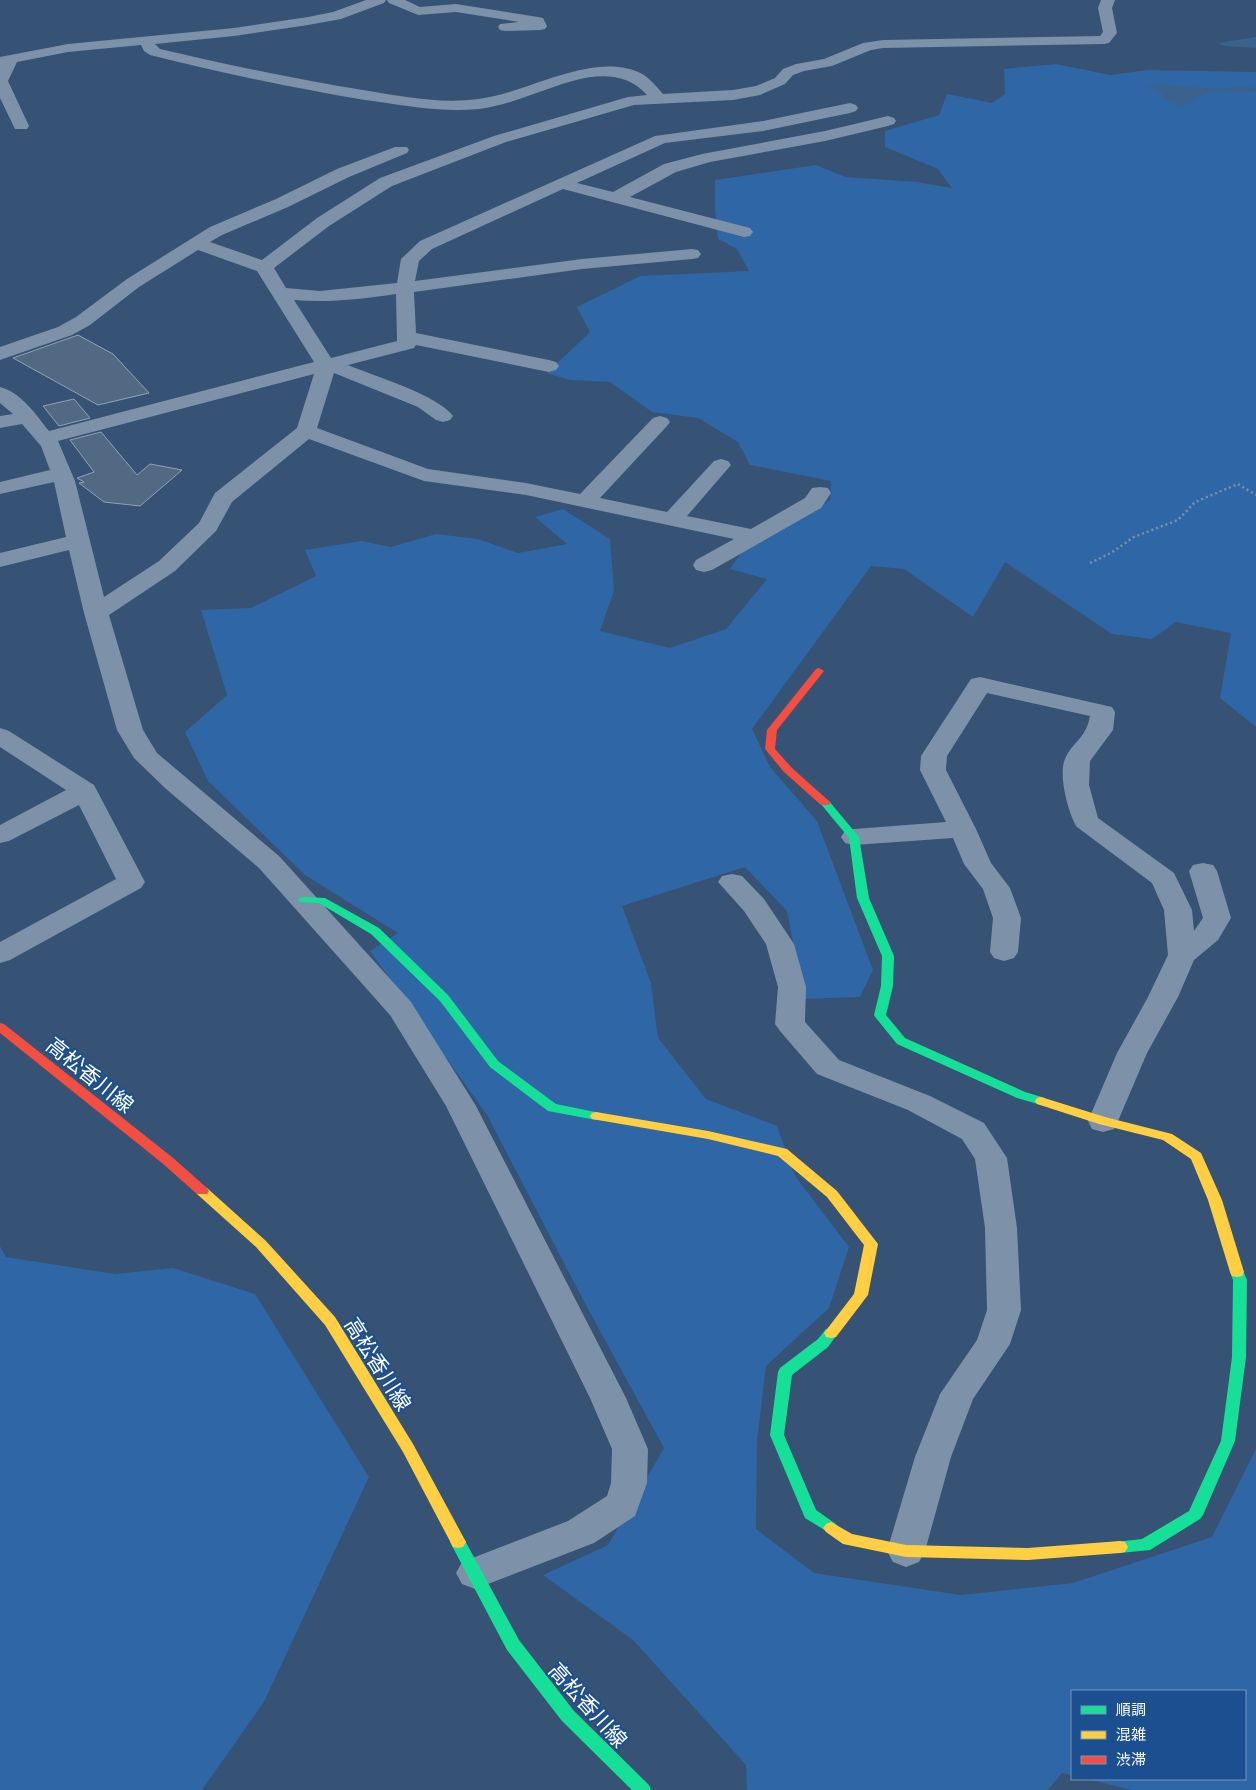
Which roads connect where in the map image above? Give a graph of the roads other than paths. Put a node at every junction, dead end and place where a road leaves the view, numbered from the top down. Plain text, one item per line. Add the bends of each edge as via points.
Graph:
1 (379, 0) edge
2 (394, 0) edge
3 (1108, 0) edge
4 (505, 27) dead end
5 (146, 40) junction
6 (6, 59) edge
7 (658, 98) junction
8 (850, 108) dead end
9 (888, 121) dead end
10 (21, 126) dead end
11 (401, 150) dead end
12 (562, 184) junction
13 (615, 198) junction
14 (744, 232) dead end
15 (196, 243) junction
16 (692, 254) dead end
17 (264, 267) junction
18 (405, 288) junction
19 (281, 293) junction
20 (407, 337) junction
21 (0, 354) edge
22 (326, 366) junction
23 (548, 366) dead end
24 (0, 393) edge
25 (443, 416) dead end
26 (27, 417) junction
27 (0, 422) edge
28 (660, 422) dead end
29 (306, 431) junction
30 (45, 438) junction
31 (721, 464) dead end
32 (61, 474) junction
33 (0, 488) edge
34 (820, 493) dead end
35 (585, 501) junction
36 (672, 519) junction
37 (753, 536) junction
38 (78, 541) junction
39 (0, 560) edge
40 (704, 565) dead end
41 (96, 613) junction
42 (819, 671) dead end
43 (0, 736) edge
44 (84, 791) junction
45 (963, 828) junction
46 (0, 835) edge
47 (854, 837) junction
48 (1203, 871) dead end
49 (732, 882) dead end
50 (304, 900) junction
51 (1004, 952) dead end
52 (0, 954) edge
53 (1182, 955) junction
54 (0, 1027) edge
55 (1103, 1121) junction
56 (906, 1551) junction
57 (475, 1574) junction
58 (643, 1790) edge

1 - 5 street via 336,16 234,32
2 - 4 street via 418,11 456,8 529,20 538,22 540,26
3 - 7 street via 1105,8 1110,33 1104,40 883,44 788,72 780,81 760,90 732,95
5 - 6 street via 68,48
5 - 7 street via 155,52 295,84 410,102 454,106 505,100 574,75 592,72 628,74 639,79
6 - 10 street via 0,80
7 - 17 street via 633,100 500,139 386,182 323,222
8 - 12 street via 763,126 661,139
9 - 13 street via 708,157 670,168
11 - 15 street via 343,173
12 - 13 street
12 - 18 street via 426,245 410,260
13 - 14 street
15 - 17 street
15 - 21 street via 65,332
16 - 18 street via 582,264
17 - 19 street
18 - 19 street via 320,297
18 - 20 street
19 - 22 street
20 - 22 street via 407,344
20 - 23 street
22 - 25 street via 425,403
22 - 29 street
22 - 30 street
24 - 26 street
26 - 27 street
26 - 30 street
28 - 35 street
29 - 35 street via 424,474
29 - 41 street via 223,498 208,526 167,566
30 - 32 street via 51,445
31 - 36 street
32 - 33 street
32 - 38 street
34 - 37 street via 813,503
35 - 36 street
36 - 37 street
37 - 40 street
38 - 39 street
38 - 41 street
41 - 50 street via 130,730 147,758 269,862
42 - 47 street via 772,730 770,749 788,770 818,794
43 - 44 street
44 - 46 street
44 - 52 street via 130,882
45 - 47 street
45 - 51 street via 978,864 996,888 1007,918
45 - 53 street via 933,770 934,756 980,684 1103,712 1100,730 1077,760 1076,785 1086,821 1164,879 1178,910
47 - 55 street via 863,898 888,956 887,986 880,1015 901,1041 1021,1095
48 - 53 street via 1217,918 1208,934
49 - 56 street via 754,906 780,944 792,987 790,1024 828,1066 919,1103 973,1131 991,1158 1001,1228 1004,1310 993,1344 958,1394 933,1457
50 - 56 street via 321,900 375,931 444,998 494,1064 552,1108 708,1135 782,1152 832,1194 871,1244 861,1295 823,1343 785,1372 777,1435 810,1514 848,1540
50 - 57 street via 401,1009 461,1106 608,1398 630,1449 629,1483 622,1505 581,1532
53 - 55 street via 1164,996 1132,1053
54 - 57 street, 高松香川線 via 167,1160 232,1218 261,1244 330,1322 408,1448
55 - 56 street via 1166,1137 1196,1156 1215,1200 1240,1280 1239,1358 1228,1442 1195,1515 1145,1546 1028,1554
57 - 58 street, 高松香川線 via 512,1644 568,1716

